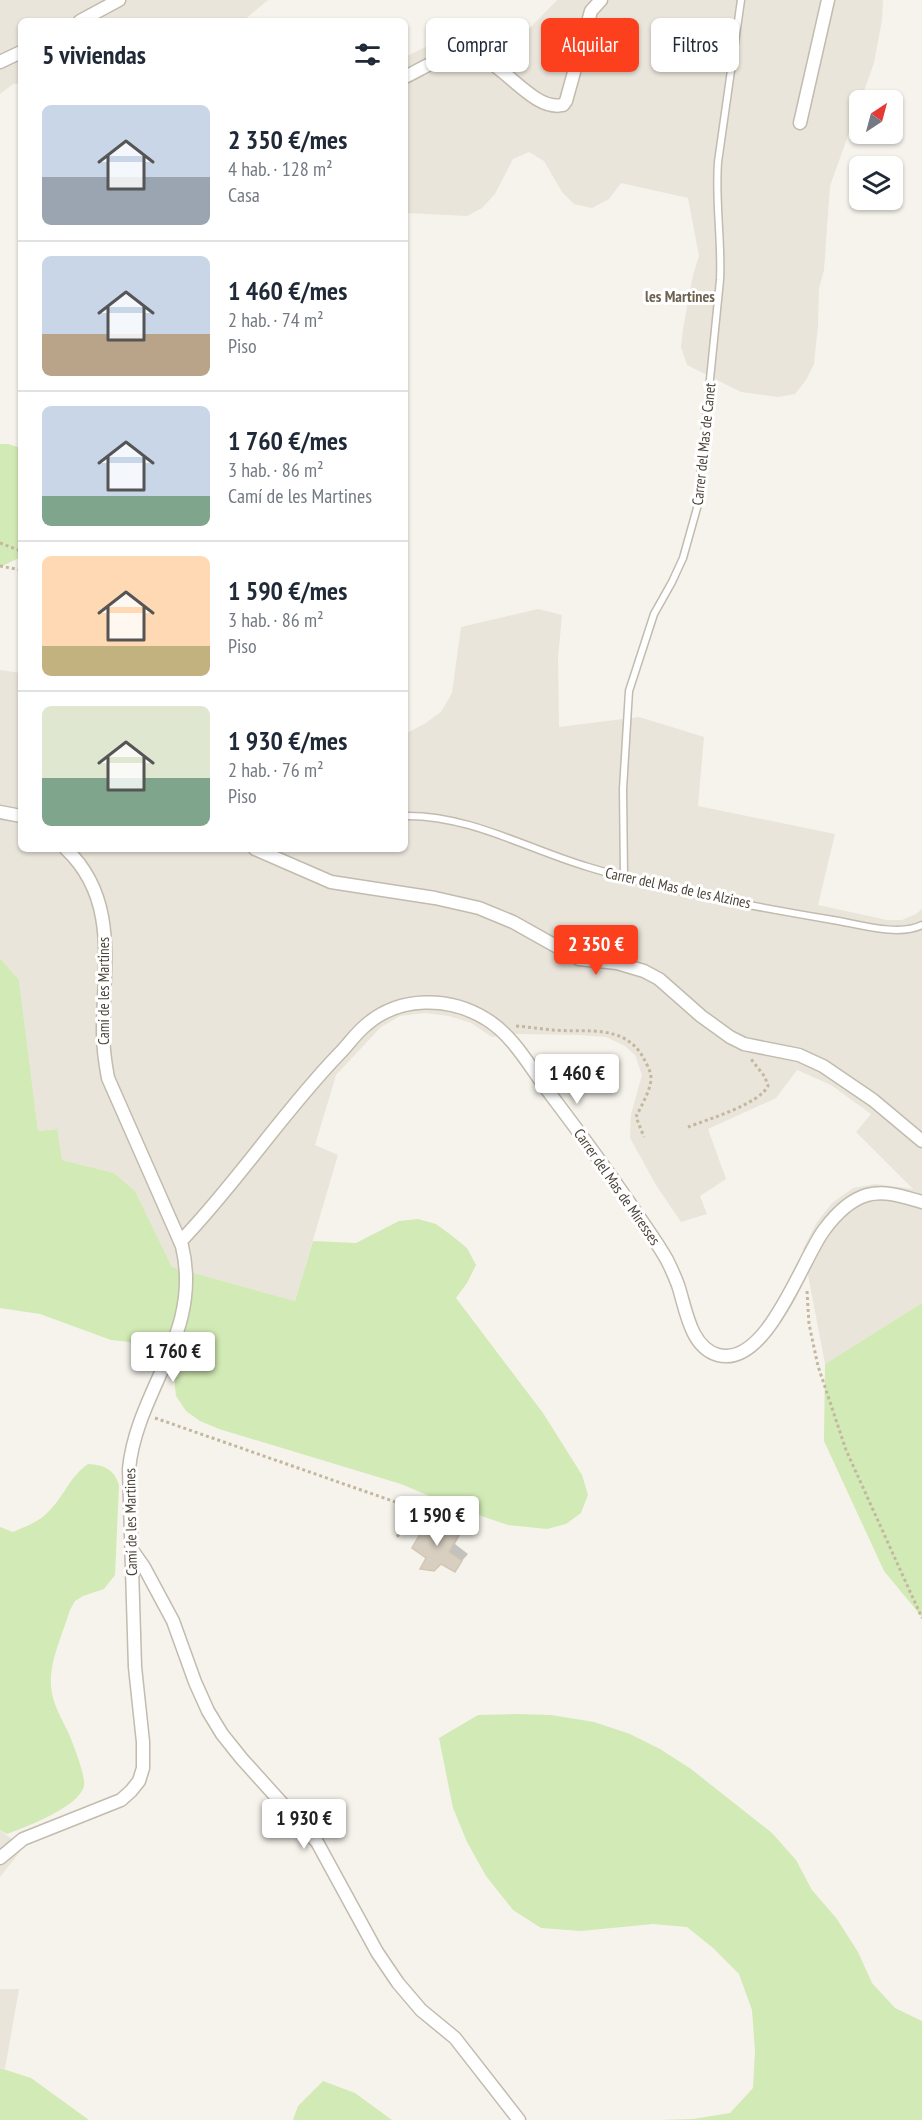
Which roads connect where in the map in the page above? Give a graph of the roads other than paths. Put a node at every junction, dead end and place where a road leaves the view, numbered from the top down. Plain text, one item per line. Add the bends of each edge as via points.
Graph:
1 (119, 0) edge
2 (601, 0) edge
3 (741, 0) edge
4 (828, 0) edge
5 (86, 18) edge
6 (18, 53) edge
7 (0, 62) edge
8 (408, 76) edge
9 (800, 123) dead end
10 (0, 812) edge
11 (18, 815) edge
12 (408, 816) edge
13 (68, 852) edge
14 (262, 852) edge
15 (624, 878) junction
16 (922, 925) edge
17 (922, 1141) edge
18 (922, 1202) edge
19 (180, 1242) junction
20 (131, 1549) junction
21 (0, 1858) edge
22 (519, 2120) edge

1 - 5 street
2 - 8 street via 591,11 563,105 546,105 498,68 471,54 448,56
3 - 15 lane, Carrer del Mas de Canet via 716,185 722,249 697,508 683,558 647,631 629,692 622,789
4 - 9 street
6 - 7 street
10 - 11 street
12 - 15 lane, Carrer del Mas de les Alzines via 440,817 470,824 536,851
13 - 19 street, Camí de les Martines via 89,878 101,909 105,936 103,1032 108,1078
14 - 17 street via 330,882 479,908 579,958 632,966 659,979 736,1040 799,1055 823,1066
15 - 16 lane, Carrer del Mas de les Alzines via 864,925 910,930
18 - 19 street, Carrer del Mas de Miresses via 883,1193 853,1201 824,1229 756,1342 731,1356 709,1351 694,1333 666,1258 513,1043 477,1013 438,1002 394,1008 366,1025 288,1111 221,1197
19 - 20 street, Camí de les Martines via 186,1261 182,1317 131,1448
20 - 21 street, Camí de les Martines via 135,1667 143,1742 139,1781 121,1800 23,1839
20 - 22 street via 168,1612 195,1682 222,1734 317,1842 398,1983 455,2038

